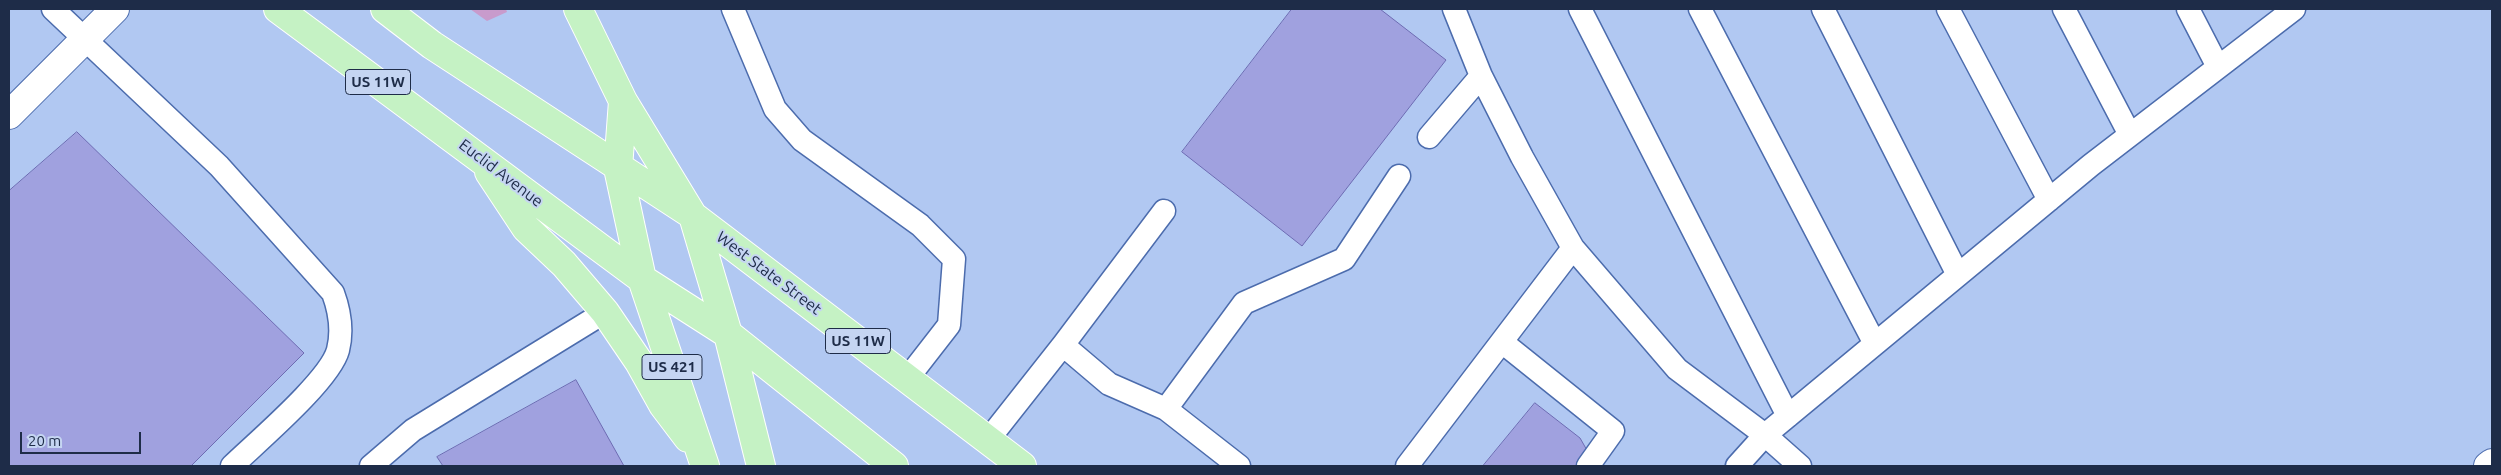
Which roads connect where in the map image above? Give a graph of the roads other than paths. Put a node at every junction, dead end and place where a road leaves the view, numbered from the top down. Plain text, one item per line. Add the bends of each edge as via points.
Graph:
1 (53, 9) edge
2 (115, 9) edge
3 (278, 9) edge
4 (385, 9) edge
5 (578, 9) edge
6 (732, 9) edge
7 (1454, 9) edge
8 (1580, 9) edge
9 (1700, 9) edge
10 (1823, 9) edge
11 (1948, 9) edge
12 (2064, 9) edge
13 (2188, 9) edge
14 (2294, 9) edge
15 (86, 39) junction
16 (2218, 67) junction
17 (1481, 76) junction
18 (623, 101) junction
19 (9, 115) edge
20 (2130, 135) junction
21 (1429, 137) dead end
22 (478, 156) junction
23 (618, 168) junction
24 (1399, 176) dead end
25 (2049, 200) junction
26 (1164, 211) dead end
27 (694, 216) junction
28 (1573, 248) junction
29 (1958, 275) junction
30 (642, 279) junction
31 (605, 312) junction
32 (728, 334) junction
33 (1502, 342) junction
34 (1875, 344) junction
35 (1063, 345) junction
36 (907, 380) junction
37 (1166, 408) junction
38 (1788, 416) junction
39 (1765, 435) junction
40 (988, 440) junction
41 (703, 461) edge
42 (2492, 463) edge
43 (232, 466) edge
44 (371, 466) edge
45 (761, 466) edge
46 (894, 466) edge
47 (1022, 466) edge
48 (1239, 466) edge
49 (1407, 466) edge
50 (1588, 466) edge
51 (1737, 466) edge
52 (1800, 466) edge
53 (2488, 466) edge

1 - 15 lane
2 - 15 street
3 - 22 main road, Euclid Avenue / US 11W
4 - 23 main road, US 11W via 432,45
5 - 18 main road, West State Street
6 - 36 lane via 776,109 802,140 920,225 954,259 950,325
7 - 17 lane
8 - 38 lane
9 - 34 lane
10 - 29 lane
11 - 25 lane
12 - 20 lane
13 - 16 lane
14 - 16 lane
15 - 19 street
15 - 43 lane via 219,166 333,293 341,330 338,351 325,375
16 - 20 lane
17 - 21 lane
17 - 28 lane
18 - 23 main road
18 - 27 main road, West State Street
20 - 25 lane
22 - 30 main road, Euclid Avenue / US 11W
22 - 31 main road via 526,228 564,264
23 - 27 main road, US 11W
23 - 30 main road
24 - 37 lane via 1344,259 1244,303
25 - 29 lane
26 - 35 lane
27 - 32 main road
27 - 36 main road, West State Street / US 11W
28 - 33 lane
28 - 39 lane via 1677,369
29 - 34 lane
30 - 32 main road, Euclid Avenue / US 11W
30 - 41 main road, US 421
31 - 41 main road via 663,405
31 - 44 lane via 413,430
32 - 45 main road
32 - 46 main road, US 11W
33 - 49 lane
33 - 50 lane via 1613,431
34 - 38 lane
35 - 37 lane via 1109,384
35 - 40 lane
36 - 40 main road, West State Street / US 11W
37 - 48 lane
38 - 39 lane
39 - 51 lane
39 - 52 lane
40 - 47 main road, West State Street / US 11W
42 - 53 street

